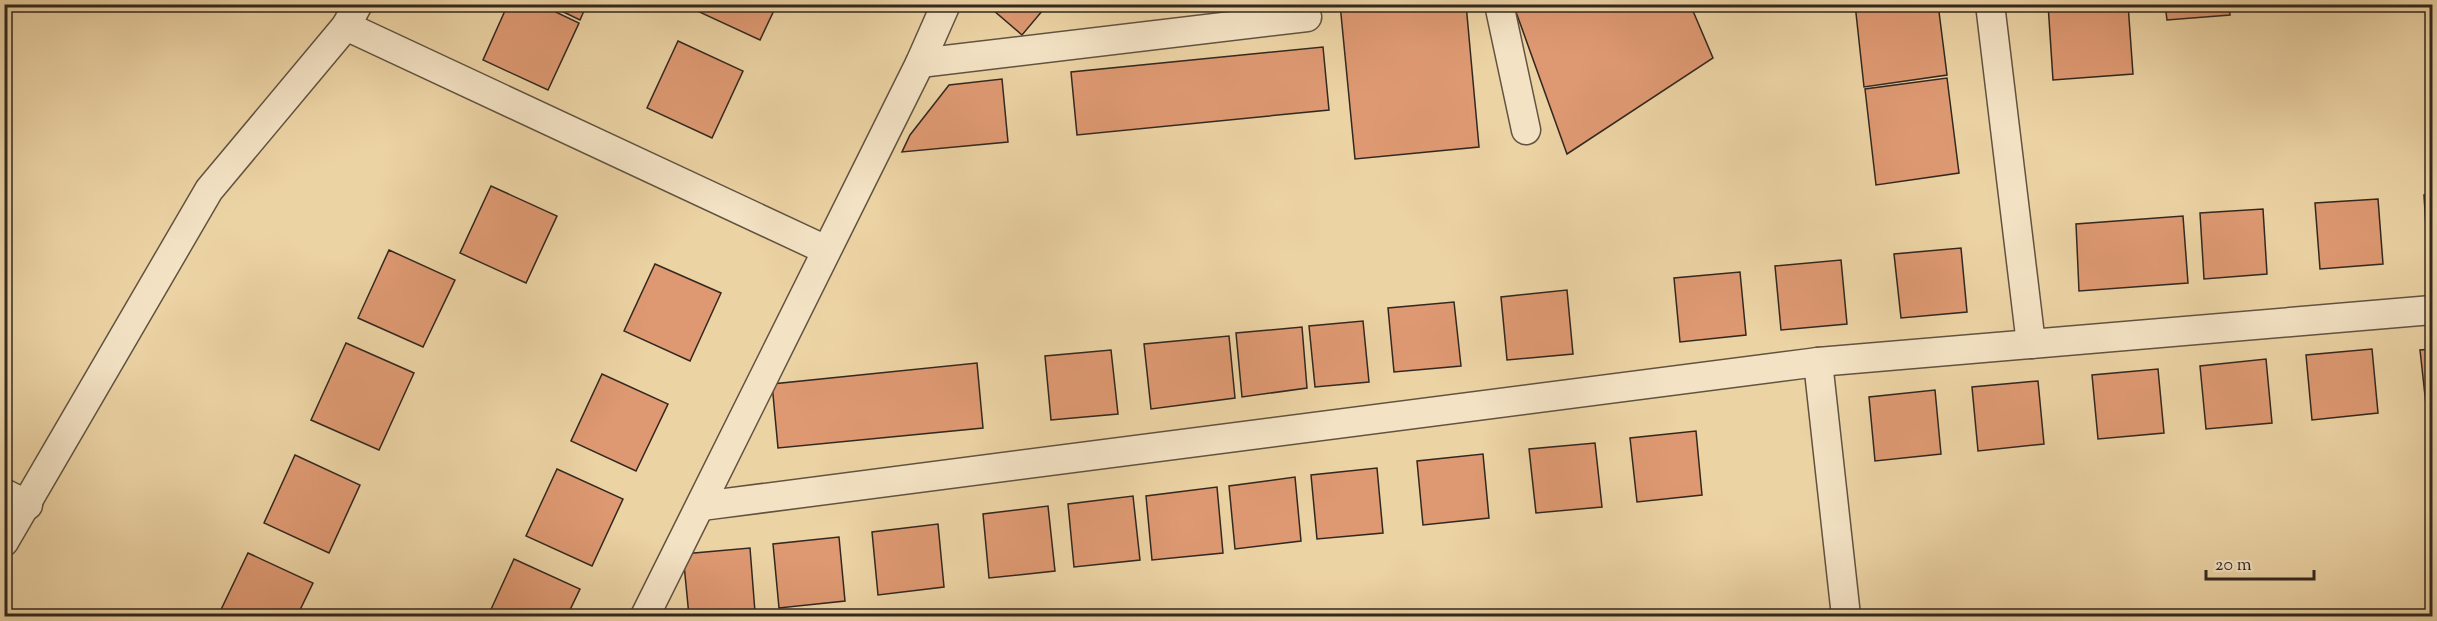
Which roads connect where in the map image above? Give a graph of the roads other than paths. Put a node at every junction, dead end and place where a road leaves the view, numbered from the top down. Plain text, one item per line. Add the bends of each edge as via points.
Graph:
1 (946, 4) edge
2 (1498, 4) edge
3 (1990, 4) edge
4 (352, 15) edge
5 (1307, 17) dead end
6 (920, 63) junction
7 (1526, 130) dead end
8 (826, 250) junction
9 (2433, 310) edge
10 (2031, 344) junction
11 (1818, 362) junction
12 (16, 499) edge
13 (702, 506) junction
14 (4, 542) edge
15 (645, 616) edge
16 (1846, 616) edge

1 - 6 street
2 - 7 street
3 - 10 street
4 - 8 street
4 - 12 street via 209,190
5 - 6 street
6 - 8 street
8 - 13 street
9 - 10 street
10 - 11 street
11 - 13 street
11 - 16 street
12 - 14 street
13 - 15 street

